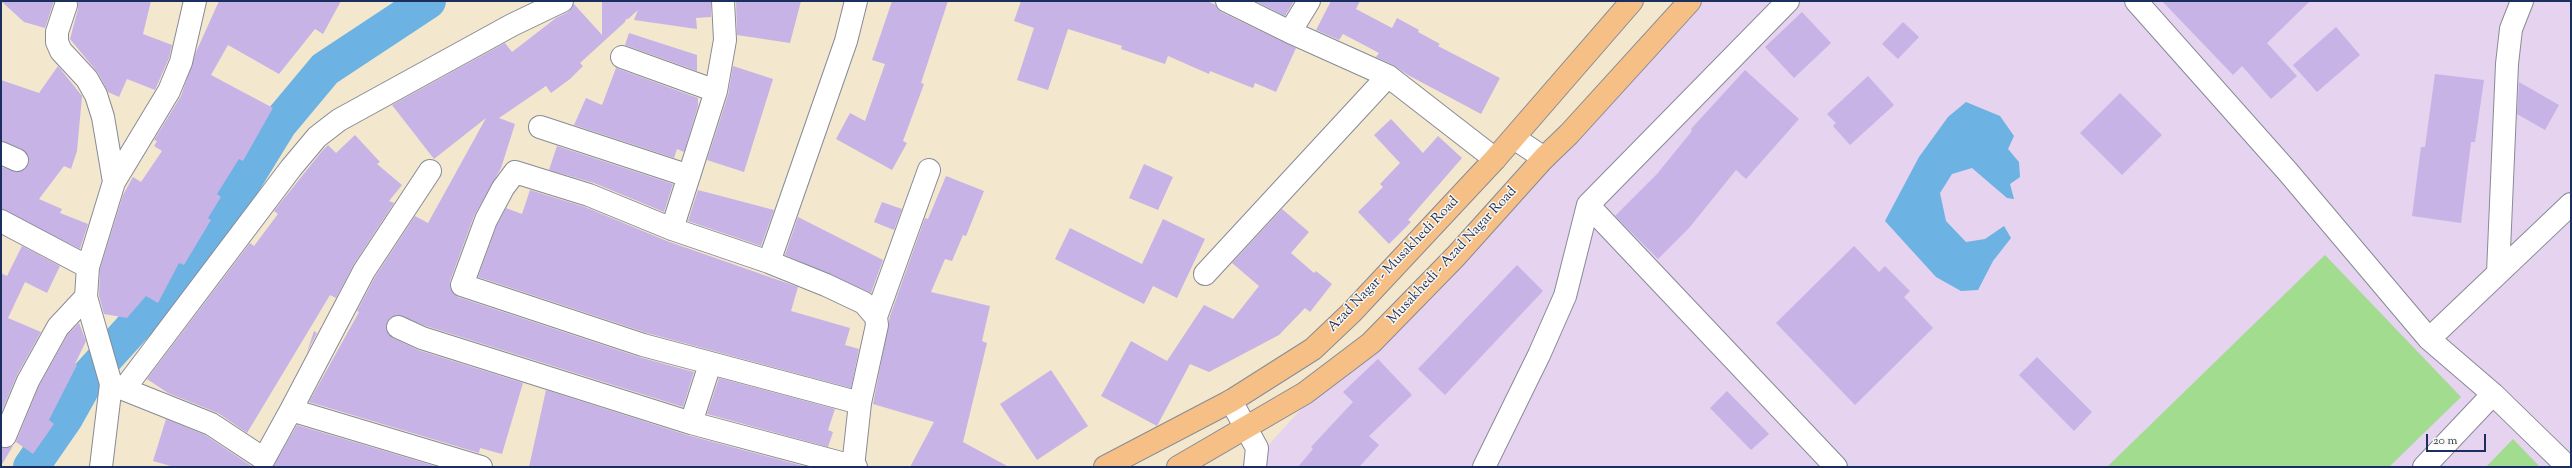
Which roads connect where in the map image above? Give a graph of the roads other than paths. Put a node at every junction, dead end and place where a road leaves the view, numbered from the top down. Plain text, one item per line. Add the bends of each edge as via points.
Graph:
1 (195, 1) edge
2 (562, 1) edge
3 (723, 1) edge
4 (856, 1) edge
5 (1227, 1) edge
6 (1309, 1) edge
7 (1632, 1) edge
8 (1690, 1) edge
9 (1788, 1) edge
10 (2136, 1) edge
11 (2522, 1) edge
12 (66, 5) dead end
13 (1290, 32) junction
14 (622, 57) dead end
15 (1388, 76) junction
16 (716, 91) junction
17 (540, 127) dead end
18 (1514, 138) junction
19 (1544, 158) junction
20 (1495, 159) junction
21 (929, 170) dead end
22 (430, 171) dead end
23 (689, 176) junction
24 (114, 182) junction
25 (2571, 204) edge
26 (1588, 205) junction
27 (1, 221) edge
28 (672, 229) junction
29 (769, 262) junction
30 (88, 267) junction
31 (2498, 273) junction
32 (1205, 274) dead end
33 (86, 297) junction
34 (876, 317) junction
35 (398, 328) dead end
36 (2429, 339) junction
37 (710, 364) junction
38 (114, 383) junction
39 (2493, 394) junction
40 (1231, 401) junction
41 (860, 403) junction
42 (291, 410) junction
43 (690, 423) junction
44 (1245, 427) junction
45 (1, 434) edge
46 (101, 467) edge
47 (481, 467) edge
48 (854, 467) edge
49 (1105, 467) edge
50 (1178, 467) edge
51 (1255, 467) edge
52 (1484, 467) edge
53 (1836, 467) edge
54 (2424, 467) edge
55 (2568, 467) edge

1 - 24 street via 181,62 169,91
2 - 38 street via 512,25 339,120 317,137
3 - 16 street via 725,40
4 - 29 street via 846,41
5 - 13 street
6 - 13 street
7 - 18 main road, Azad Nagar - Musakhedi Road
8 - 19 main road, Musakhedi - Azad Nagar Road
9 - 26 street
10 - 36 street via 2288,172
11 - 31 street via 2512,29 2507,64
12 - 24 street via 57,32 57,42 61,52 87,79 96,95 103,117
13 - 15 street
14 - 16 street
15 - 20 street
15 - 32 street
16 - 23 street
17 - 23 street
18 - 19 street
18 - 20 main road, Azad Nagar - Musakhedi Road
19 - 44 main road, Musakhedi - Azad Nagar Road via 1456,256 1371,343 1305,393
20 - 40 main road, Azad Nagar - Musakhedi Road via 1352,312 1313,349
21 - 34 street
22 - 42 street via 364,271
23 - 28 street
24 - 30 street
25 - 31 street
26 - 52 street via 1565,296
26 - 53 street
27 - 30 street
28 - 29 street
28 - 37 street via 589,195 515,172 486,220 462,285 569,322
29 - 34 street via 864,303
30 - 33 street
31 - 36 street
33 - 38 street
33 - 45 street via 58,327 28,381 5,436
34 - 41 street via 877,325
35 - 43 street via 422,338
36 - 39 street
37 - 41 street
37 - 43 street
38 - 42 street via 211,424 264,459
38 - 46 street
39 - 54 street
39 - 55 street
40 - 44 street
40 - 49 main road, Azad Nagar - Musakhedi Road
41 - 48 street
42 - 47 street
43 - 48 street
44 - 50 main road, Musakhedi - Azad Nagar Road
44 - 51 street via 1257,448

